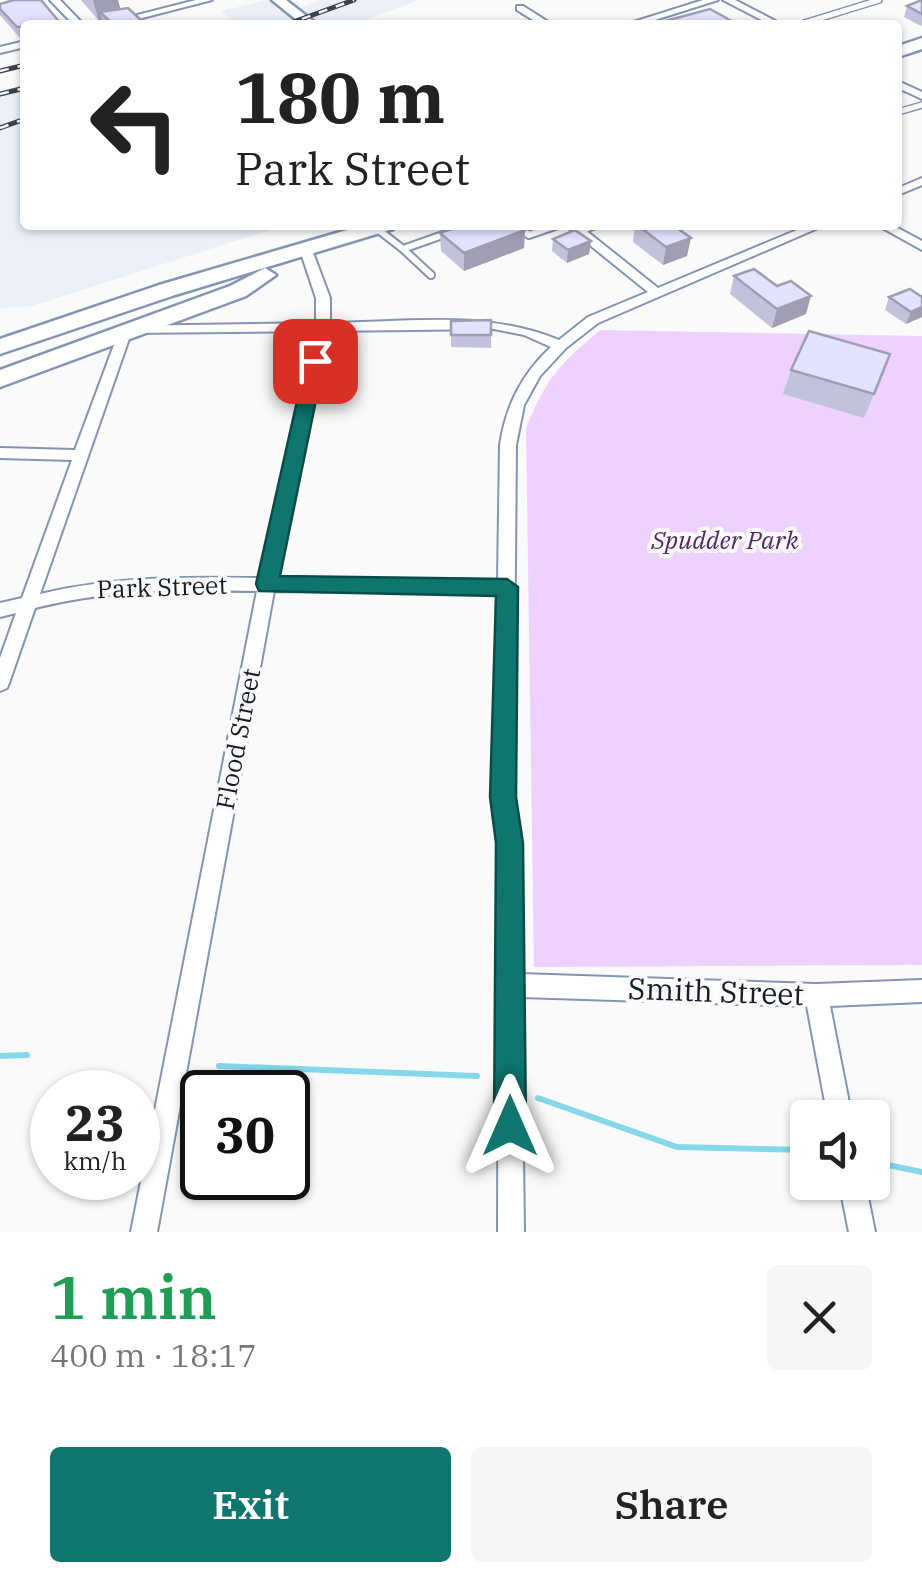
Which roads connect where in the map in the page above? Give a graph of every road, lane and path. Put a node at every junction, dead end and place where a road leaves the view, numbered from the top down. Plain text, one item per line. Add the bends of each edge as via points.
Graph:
1 (55, 0) edge
2 (207, 0) edge
3 (278, 0) edge
4 (713, 0) edge
5 (728, 0) edge
6 (879, 0) edge
7 (520, 8) dead end
8 (74, 20) edge
9 (125, 20) edge
10 (304, 20) edge
11 (540, 20) edge
12 (646, 20) edge
13 (768, 20) edge
14 (814, 20) edge
15 (371, 230) edge
16 (384, 230) edge
17 (457, 230) edge
18 (522, 230) edge
19 (545, 230) edge
20 (578, 230) edge
21 (807, 230) edge
22 (892, 230) edge
23 (922, 246) edge
24 (306, 250) junction
25 (402, 250) junction
26 (432, 275) dead end
27 (657, 292) junction
28 (323, 324) junction
29 (126, 329) junction
30 (0, 346) edge
31 (559, 346) junction
32 (0, 380) edge
33 (0, 453) edge
34 (81, 454) junction
35 (267, 584) junction
36 (507, 587) junction
37 (30, 602) junction
38 (0, 610) edge
39 (0, 683) edge
40 (510, 985) junction
41 (922, 991) edge
42 (816, 995) junction
43 (836, 1100) edge
44 (856, 1200) edge
45 (144, 1232) edge
46 (510, 1232) edge
47 (862, 1232) edge

1 - 8 street
2 - 9 street
3 - 10 street
4 - 12 street
5 - 13 street
6 - 14 lane
7 - 11 street
15 - 24 main road
16 - 25 lane
17 - 25 lane
18 - 19 lane via 529,236
20 - 27 street
21 - 27 street
22 - 23 street
24 - 28 street, Flood Street via 324,298
24 - 29 main road via 238,291
24 - 30 main road
25 - 26 lane
27 - 31 street via 593,320
28 - 29 street
28 - 31 street via 494,325
28 - 35 street, Flood Street
29 - 32 main road
29 - 34 street
31 - 36 street via 524,384 509,424
33 - 34 street
34 - 37 street
35 - 36 street, Park Street
35 - 37 street, Park Street via 130,584
35 - 45 street, Flood Street
36 - 40 street via 503,797 510,843
37 - 38 street, Park Street
37 - 39 street
40 - 42 street, Smith Street
40 - 46 street
41 - 42 street, Smith Street
42 - 43 street
44 - 47 street

